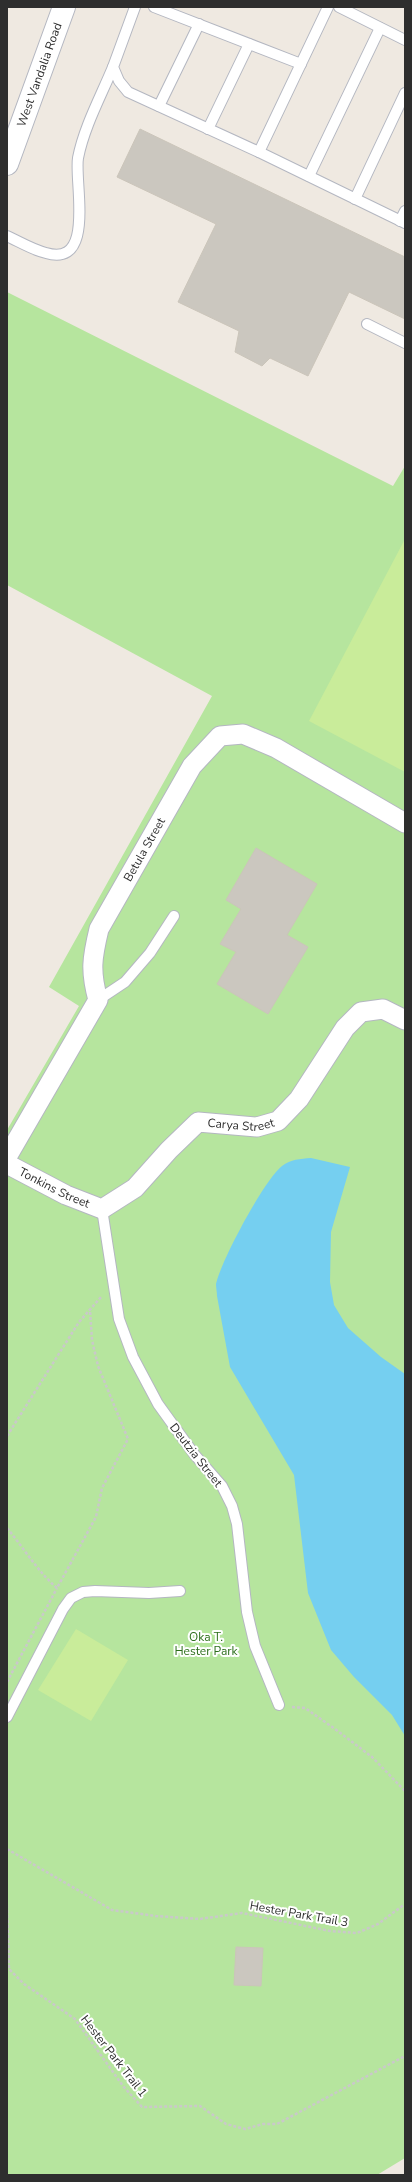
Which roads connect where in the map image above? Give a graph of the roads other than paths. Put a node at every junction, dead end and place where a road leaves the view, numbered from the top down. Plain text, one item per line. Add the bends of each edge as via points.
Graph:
1 (64, 7) edge
2 (135, 7) edge
3 (154, 7) edge
4 (328, 7) edge
5 (339, 7) edge
6 (199, 24) junction
7 (380, 28) junction
8 (405, 40) edge
9 (249, 44) junction
10 (301, 64) junction
11 (113, 67) junction
12 (405, 93) edge
13 (159, 106) junction
14 (208, 129) junction
15 (259, 152) junction
16 (7, 164) edge
17 (308, 176) junction
18 (355, 199) junction
19 (405, 210) edge
20 (402, 222) edge
21 (7, 236) edge
22 (367, 324) dead end
23 (405, 343) edge
24 (405, 823) edge
25 (174, 916) dead end
26 (98, 1000) junction
27 (405, 1020) edge
28 (7, 1157) edge
29 (7, 1164) edge
30 (102, 1209) junction
31 (180, 1590) dead end
32 (279, 1705) road end
33 (7, 1717) edge

1 - 16 street, West Vandalia Road
2 - 11 lane
3 - 6 lane
4 - 10 lane
5 - 7 lane
6 - 9 lane
6 - 13 lane
7 - 8 lane
7 - 17 lane
9 - 10 lane
9 - 14 lane
10 - 15 lane
11 - 13 lane via 119,81 128,92
11 - 21 lane via 78,160 80,231 73,247 61,254 47,254
12 - 18 lane
13 - 14 lane
14 - 15 lane
15 - 17 lane
17 - 18 lane
18 - 20 lane
19 - 20 lane
22 - 23 lane
24 - 26 street, Betula Street via 276,748 243,734 220,736 192,766 99,929 92,958 93,982
25 - 26 lane via 150,953 125,982
26 - 28 street
27 - 30 street, Carya Street via 383,1009 361,1012 345,1028 299,1099 278,1121 257,1127 198,1122 135,1188
29 - 30 street, Tonkins Street via 66,1195
30 - 32 lane, Deutzia Street via 120,1319 133,1357 158,1404 194,1454 222,1486 232,1506 247,1612 258,1652
31 - 33 lane via 149,1593 95,1591 83,1592 71,1598

